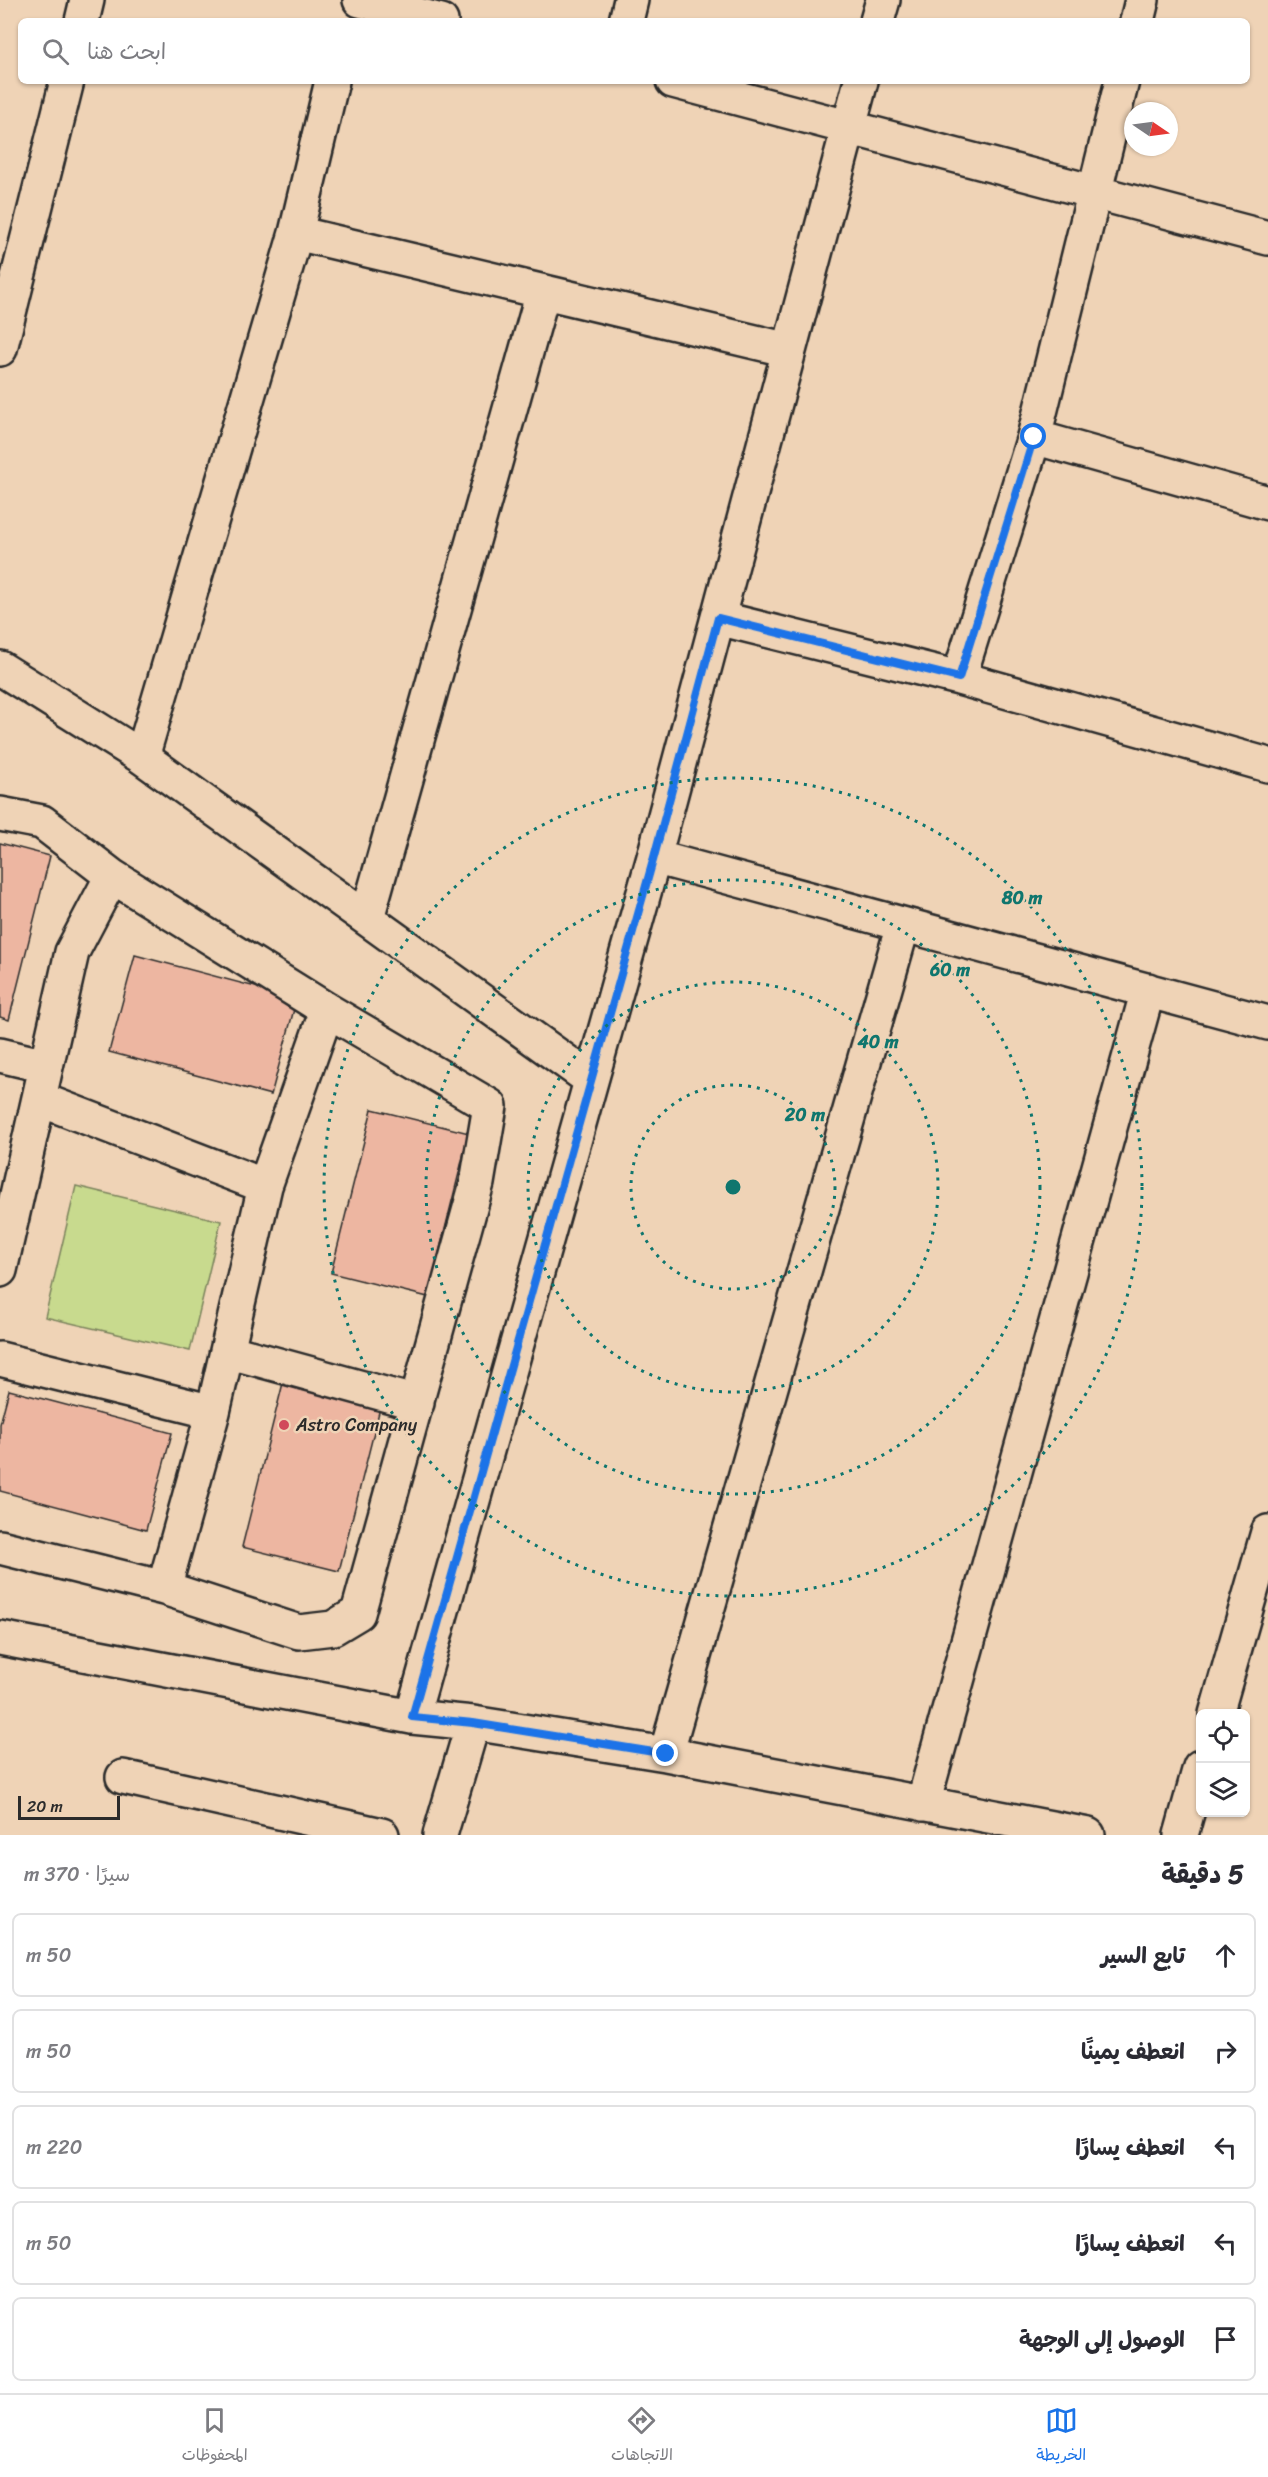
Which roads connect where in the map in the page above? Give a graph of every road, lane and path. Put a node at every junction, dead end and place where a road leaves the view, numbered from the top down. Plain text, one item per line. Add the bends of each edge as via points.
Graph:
1 (87, 0) edge
2 (352, 0) edge
3 (360, 0) edge
4 (631, 0) edge
5 (883, 0) edge
6 (1142, 0) edge
7 (83, 18) edge
8 (347, 18) edge
9 (429, 18) edge
10 (627, 18) edge
11 (878, 18) edge
12 (1138, 18) edge
13 (66, 84) edge
14 (331, 84) edge
15 (684, 84) edge
16 (860, 84) edge
17 (1121, 84) edge
18 (849, 128) junction
19 (1095, 192) junction
20 (296, 233) junction
21 (1268, 238) edge
22 (543, 292) junction
23 (0, 349) edge
24 (789, 350) junction
25 (1034, 437) junction
26 (1268, 503) edge
27 (718, 618) junction
28 (0, 668) edge
29 (959, 678) junction
30 (142, 757) junction
31 (1268, 765) edge
32 (0, 814) edge
33 (654, 857) junction
34 (112, 876) junction
35 (368, 918) junction
36 (903, 925) junction
37 (1148, 990) junction
38 (327, 1010) junction
39 (1268, 1023) edge
40 (0, 1055) edge
41 (46, 1066) junction
42 (590, 1079) junction
43 (39, 1099) junction
44 (265, 1186) junction
45 (0, 1270) edge
46 (227, 1351) junction
47 (0, 1359) edge
48 (417, 1402) junction
49 (213, 1412) junction
50 (1268, 1532) edge
51 (0, 1547) edge
52 (164, 1588) junction
53 (0, 1638) edge
54 (1217, 1709) edge
55 (412, 1717) junction
56 (473, 1723) junction
57 (666, 1754) junction
58 (123, 1777) dead end
59 (1196, 1781) edge
60 (923, 1804) junction
61 (382, 1835) edge
62 (440, 1835) edge
63 (1088, 1835) edge
64 (1181, 1835) edge

1 - 7 street
2 - 8 street
3 - 9 street
4 - 10 street
5 - 11 street
6 - 12 street
13 - 23 street
14 - 20 street
15 - 18 street
16 - 18 street
17 - 19 street
18 - 19 street
18 - 24 street
19 - 21 street
19 - 25 street
20 - 22 street
20 - 30 street
22 - 24 street
22 - 35 street
24 - 27 street
25 - 26 street
25 - 29 street
27 - 29 street
27 - 33 street
28 - 30 street
29 - 31 street
30 - 35 street
32 - 34 street via 42,822
33 - 36 street
33 - 42 street
34 - 38 street
34 - 41 street via 72,952
35 - 42 street
36 - 37 street
36 - 57 street
37 - 39 street
37 - 60 street
38 - 44 street
38 - 48 street via 490,1106 477,1183
40 - 41 street
41 - 43 street
42 - 55 street
43 - 44 street
43 - 45 street
44 - 46 street
46 - 48 street
46 - 49 street
47 - 49 street
48 - 52 street via 358,1614 333,1628 299,1632
49 - 52 street
50 - 54 street
51 - 52 street
53 - 55 street
55 - 56 street
56 - 57 street
56 - 62 street
57 - 60 street
58 - 61 street
59 - 64 street
60 - 63 street

